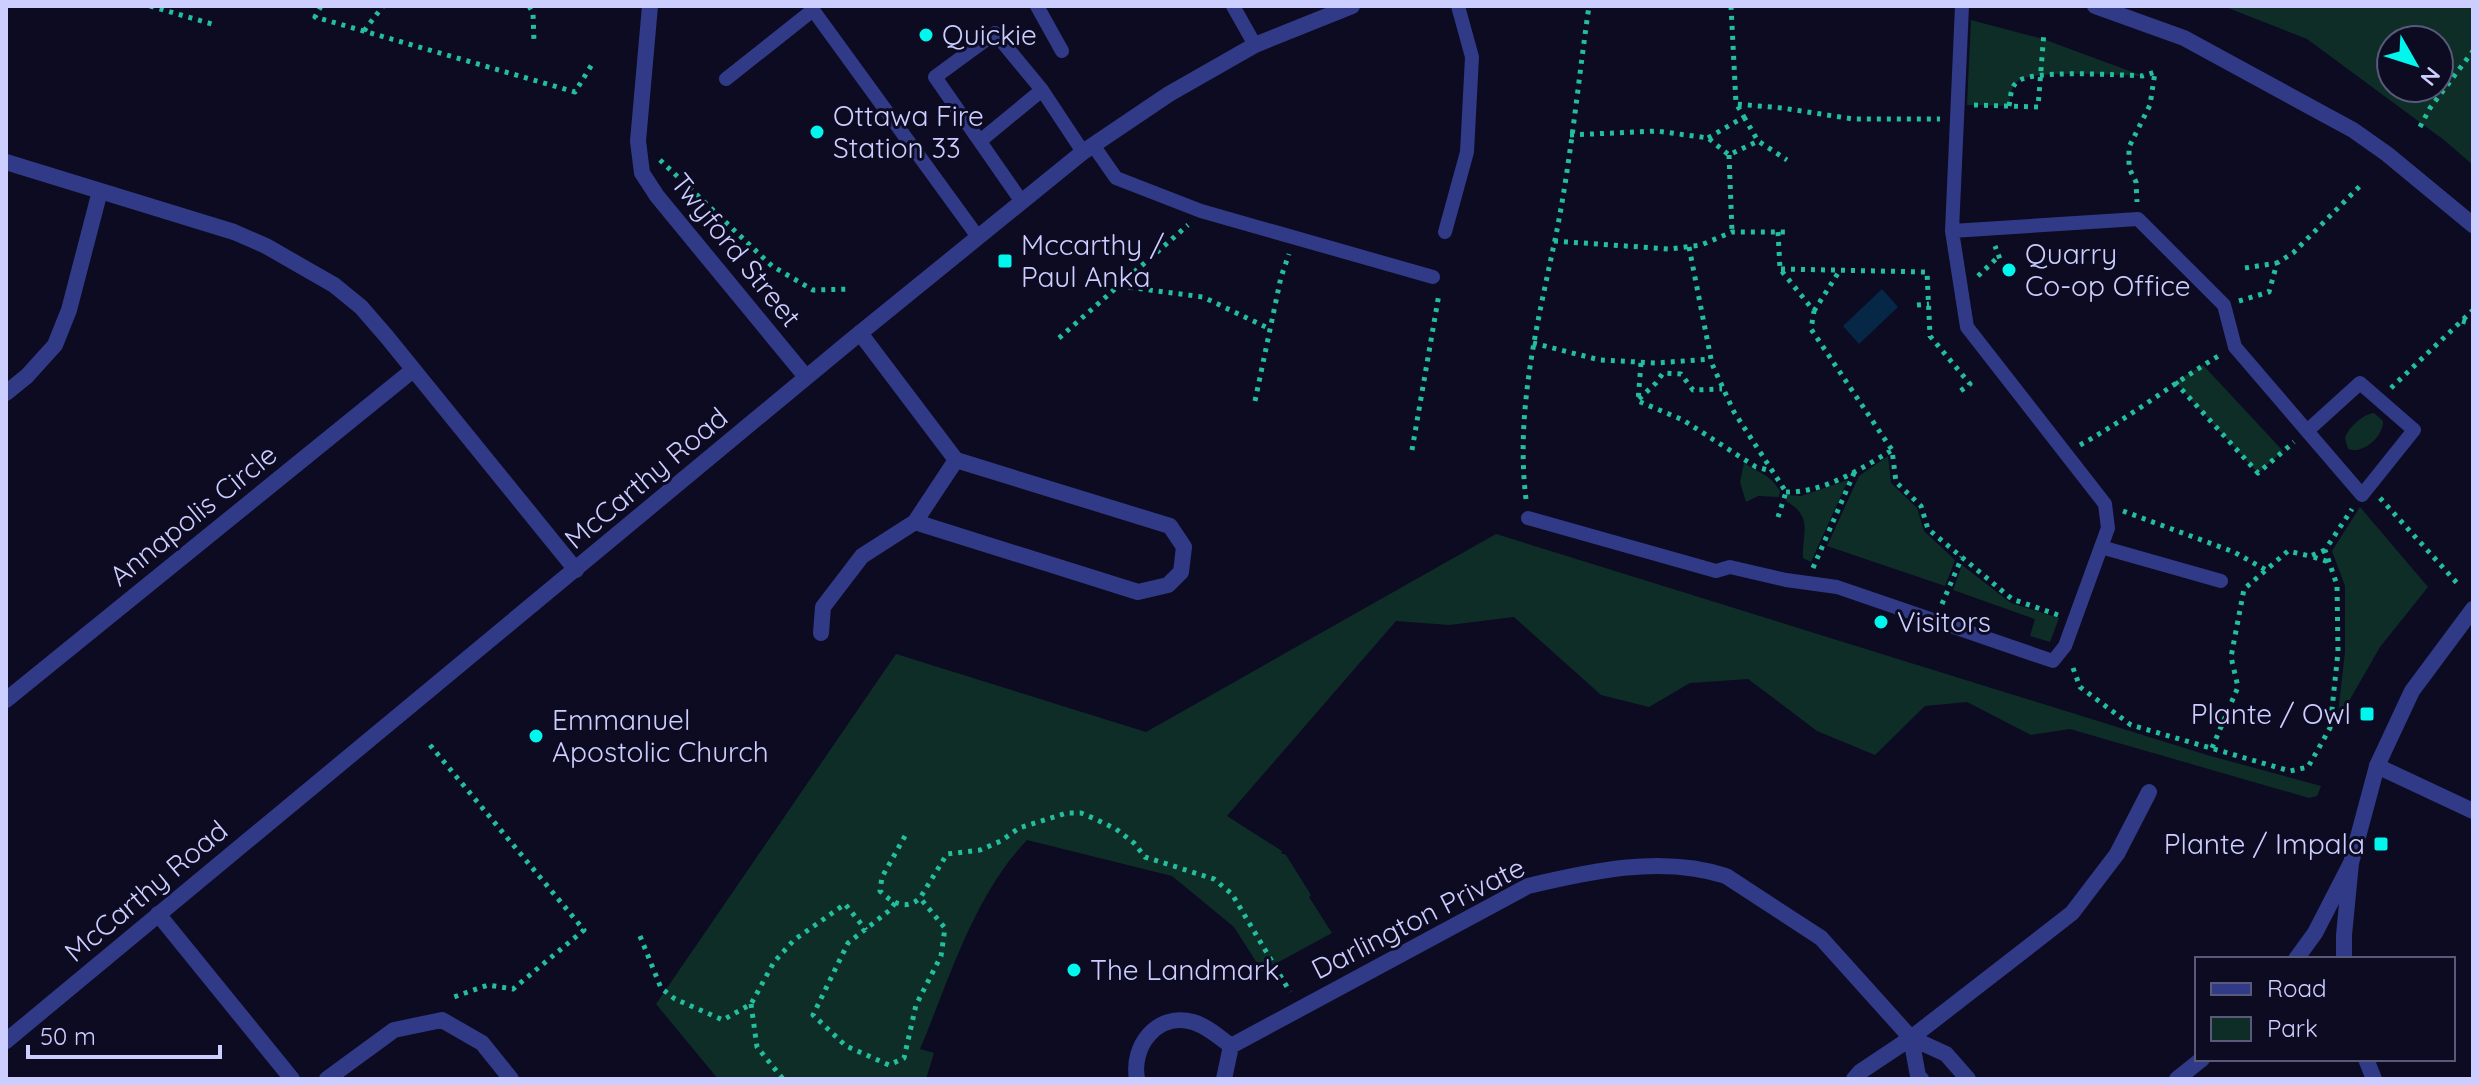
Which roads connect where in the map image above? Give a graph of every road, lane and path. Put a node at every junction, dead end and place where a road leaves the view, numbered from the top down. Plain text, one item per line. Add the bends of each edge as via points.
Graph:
1 (150, 6) edge
2 (321, 6) edge
3 (383, 6) edge
4 (529, 6) edge
5 (650, 6) edge
6 (1037, 6) edge
7 (1233, 6) edge
8 (1352, 6) edge
9 (1458, 6) edge
10 (1589, 6) edge
11 (1731, 6) edge
12 (1962, 6) edge
13 (2095, 6) edge
14 (212, 24) dead end
15 (364, 31) junction
16 (2044, 32) dead end
17 (534, 42) dead end
18 (1255, 45) junction
19 (1062, 51) dead end
20 (2473, 51) edge
21 (594, 61) dead end
22 (2040, 75) junction
23 (726, 79) dead end
24 (1042, 90) junction
25 (1736, 104) junction
26 (1957, 104) junction
27 (2009, 106) junction
28 (1744, 117) junction
29 (1934, 119) dead end
30 (2420, 127) dead end
31 (1570, 135) junction
32 (1708, 138) junction
33 (638, 141) junction
34 (980, 141) junction
35 (1758, 141) junction
36 (1088, 149) junction
37 (1729, 155) junction
38 (1787, 160) dead end
39 (6, 162) edge
40 (2360, 186) dead end
41 (100, 191) junction
42 (1022, 202) junction
43 (1201, 211) junction
44 (2138, 219) junction
45 (2473, 225) edge
46 (1952, 231) junction
47 (1445, 232) dead end
48 (1732, 232) junction
49 (1778, 232) junction
50 (1789, 232) dead end
51 (978, 237) junction
52 (1294, 238) junction
53 (1554, 241) junction
54 (1995, 245) dead end
55 (1689, 247) junction
56 (2277, 263) junction
57 (2245, 268) dead end
58 (1780, 269) junction
59 (1840, 270) junction
60 (1937, 271) dead end
61 (1927, 272) junction
62 (1433, 277) joint
63 (1970, 284) dead end
64 (1119, 286) junction
65 (851, 289) dead end
66 (1929, 304) junction
67 (1917, 305) dead end
68 (2224, 305) junction
69 (2473, 310) edge
70 (1814, 311) junction
71 (2461, 321) junction
72 (2473, 324) edge
73 (1270, 329) junction
74 (860, 333) junction
75 (1059, 338) dead end
76 (1533, 343) junction
77 (2235, 347) junction
78 (1710, 359) junction
79 (1641, 363) junction
80 (1656, 363) junction
81 (413, 370) junction
82 (1663, 373) junction
83 (806, 377) junction
84 (2175, 382) junction
85 (1722, 389) junction
86 (1959, 392) dead end
87 (6, 393) edge
88 (2379, 400) junction
89 (1255, 401) dead end
90 (1638, 401) junction
91 (2307, 431) junction
92 (1412, 450) dead end
93 (1892, 450) junction
94 (2065, 454) junction
95 (956, 460) junction
96 (1772, 471) junction
97 (1854, 473) junction
98 (1786, 492) junction
99 (2362, 495) junction
100 (2105, 504) junction
101 (2396, 516) dead end
102 (1778, 517) dead end
103 (1528, 518) joint
104 (915, 522) junction
105 (2101, 547) junction
106 (2325, 550) junction
107 (2310, 556) junction
108 (1962, 557) junction
109 (2329, 562) junction
110 (576, 570) junction
111 (2266, 570) junction
112 (2221, 581) dead end
113 (1806, 583) junction
114 (2457, 583) dead end
115 (2473, 609) edge
116 (2075, 620) junction
117 (1937, 621) junction
118 (821, 633) dead end
119 (2065, 646) junction
120 (6, 700) edge
121 (430, 745) dead end
122 (2212, 748) junction
123 (2377, 766) junction
124 (2149, 792) dead end
125 (2473, 811) edge
126 (905, 836) dead end
127 (2351, 863) junction
128 (920, 898) junction
129 (895, 903) junction
130 (158, 914) junction
131 (866, 930) junction
132 (640, 936) dead end
133 (2297, 957) edge
134 (2344, 957) edge
135 (451, 998) dead end
136 (751, 1004) junction
137 (1300, 1009) junction
138 (1911, 1038) junction
139 (6, 1041) edge
140 (1231, 1046) junction
141 (2200, 1061) edge
142 (292, 1079) edge
143 (327, 1079) edge
144 (511, 1079) edge
145 (783, 1079) edge
146 (1137, 1079) edge
147 (1224, 1079) edge
148 (1854, 1079) edge
149 (1921, 1079) edge
150 (1968, 1079) edge
151 (2177, 1079) edge

1 - 14 path
2 - 15 path via 315,17
3 - 15 path
4 - 17 path
5 - 33 street, Twyford Street
6 - 19 lane
7 - 18 lane
8 - 18 street, McCarthy Road
9 - 47 lane via 1472,57 1467,152
10 - 31 path
11 - 25 path
12 - 26 lane
13 - 45 street via 2184,38 2353,130
15 - 21 path via 575,92
16 - 22 path
18 - 36 street, McCarthy Road
20 - 30 path
22 - 27 path via 2019,79
22 - 27 path via 2038,107
22 - 44 path via 2155,72 2150,105 2129,147
23 - 51 lane via 813,10
24 - 34 lane
24 - 34 lane via 995,33 935,77
24 - 36 lane
25 - 28 path
25 - 29 path via 1853,119
26 - 27 path
26 - 46 lane
28 - 32 path
28 - 35 path
31 - 32 path via 1657,131
31 - 53 path
32 - 37 path
33 - 65 path via 772,266 813,290
33 - 83 street, Twyford Street via 642,173 657,196
34 - 42 lane
35 - 37 path
35 - 38 path
36 - 42 street, McCarthy Road
36 - 43 lane via 1116,178
37 - 48 path
39 - 41 street
40 - 56 path
41 - 81 street via 234,232 293,259 361,307
41 - 87 street via 55,345
42 - 51 street, McCarthy Road
43 - 52 lane
43 - 64 path
44 - 46 lane
44 - 68 lane
46 - 94 lane via 1967,327
48 - 49 path
48 - 55 path
49 - 50 path
49 - 58 path
51 - 74 street, McCarthy Road
52 - 62 lane
52 - 73 path
53 - 55 path
53 - 76 path
54 - 63 path via 2000,259
55 - 78 path
56 - 57 path
56 - 68 path via 2269,292
58 - 59 path
58 - 70 path
59 - 61 path
59 - 70 path
60 - 61 path
61 - 66 path
62 - 92 path via 1440,296
64 - 73 path via 1203,297
64 - 75 path
66 - 67 path
66 - 86 path via 1930,336 1970,384
68 - 77 lane
69 - 71 path
70 - 93 path via 1811,329
71 - 72 path
71 - 88 path
73 - 89 path
74 - 83 street, McCarthy Road
74 - 95 street
76 - 79 path via 1600,360
76 - 103 path via 1522,452
77 - 84 path
77 - 91 lane
78 - 80 path
78 - 85 path
79 - 80 path
79 - 90 path
80 - 82 path
81 - 110 street
81 - 120 street, Annapolis Circle
82 - 85 path via 1681,374 1693,390
82 - 90 path
83 - 110 street, McCarthy Road
84 - 91 path via 2258,473
84 - 94 path
85 - 96 path
88 - 91 lane via 2360,383
88 - 99 lane via 2414,430
90 - 96 path
91 - 99 lane
93 - 97 path
93 - 108 path via 1896,482 1921,506 1928,529
94 - 100 lane
95 - 104 street
95 - 104 street via 1170,526 1184,547 1181,572 1168,585 1138,592
96 - 98 path
97 - 98 path
97 - 113 path
98 - 102 path
99 - 106 path
100 - 105 lane via 2108,528
100 - 111 path via 2234,552
101 - 114 path
103 - 113 lane via 1716,571 1730,567
104 - 118 street via 862,556 823,607
105 - 112 lane
105 - 116 lane
106 - 107 path
106 - 109 path
107 - 109 path
107 - 111 path via 2288,551
108 - 116 path via 2012,599
108 - 117 path
109 - 122 path via 2337,585 2338,652 2330,728 2308,767 2290,771
110 - 130 street, McCarthy Road
111 - 122 path via 2244,589 2231,657 2238,687
113 - 117 lane via 1837,587
115 - 123 street via 2412,691
116 - 119 lane
117 - 119 lane via 2053,661
119 - 122 path via 2080,687 2131,725
121 - 135 path via 584,930 513,989 488,985
123 - 125 street
123 - 127 street
124 - 138 street via 2117,854 2072,913
126 - 129 path via 882,877 880,891
127 - 133 street
127 - 134 street
128 - 129 path via 902,906
128 - 131 path via 945,928 941,956 916,1005 904,1058 889,1065 846,1046 813,1015 848,943
128 - 137 path via 947,854 980,850 1019,828 1081,813 1116,829 1145,857 1214,879 1232,894
129 - 131 path
130 - 139 street, McCarthy Road
130 - 142 street
131 - 136 path via 845,904 794,940 774,962
132 - 136 path via 661,988 675,999 723,1020
136 - 145 path via 757,1047
137 - 138 street, Darlington Private via 1528,886 1648,866 1726,876 1821,938
137 - 140 street, Darlington Private
138 - 148 street
138 - 149 street
138 - 150 street, Darlington Private via 1946,1054
140 - 146 street via 1194,1023 1166,1023 1147,1035 1138,1050
140 - 147 street
141 - 151 street
143 - 144 street via 394,1030 442,1020 482,1043

